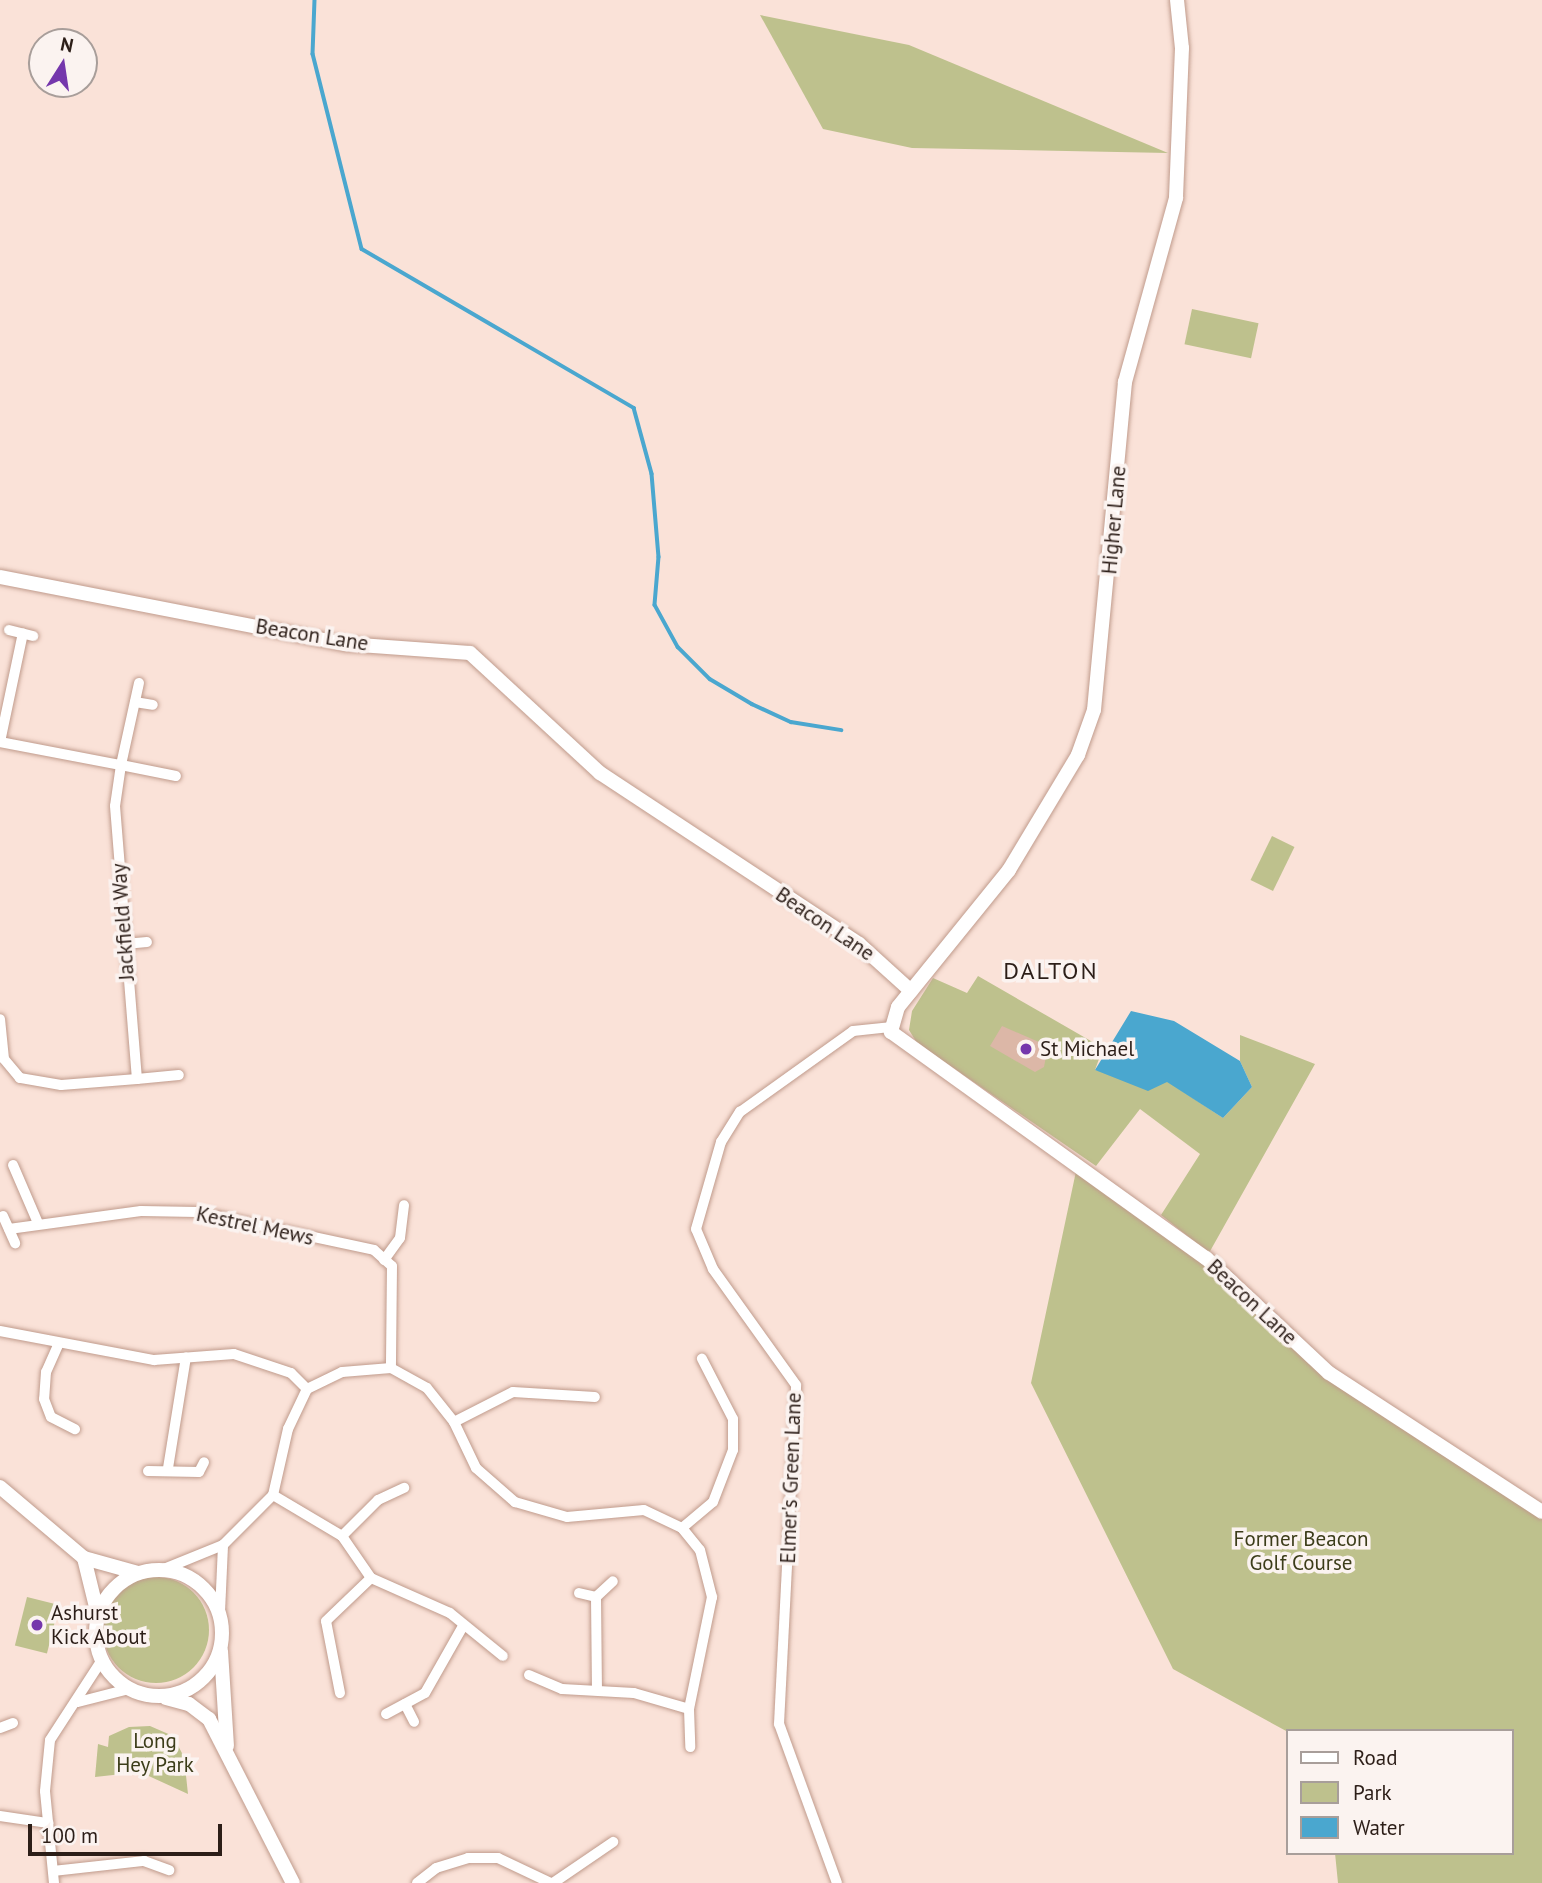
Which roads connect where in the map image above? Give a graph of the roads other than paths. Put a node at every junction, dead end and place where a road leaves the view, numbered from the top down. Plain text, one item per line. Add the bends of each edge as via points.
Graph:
1 (1177, 0) edge
2 (0, 577) edge
3 (9, 630) dead end
4 (139, 683) dead end
5 (135, 702) junction
6 (153, 705) dead end
7 (0, 742) edge
8 (121, 765) junction
9 (176, 776) dead end
10 (146, 942) dead end
11 (125, 944) junction
12 (911, 991) junction
13 (0, 1019) edge
14 (890, 1027) junction
15 (0, 1032) edge
16 (179, 1076) dead end
17 (137, 1079) junction
18 (13, 1165) dead end
19 (404, 1205) dead end
20 (3, 1216) dead end
21 (38, 1223) junction
22 (9, 1229) junction
23 (15, 1242) dead end
24 (384, 1259) junction
25 (0, 1331) edge
26 (59, 1343) junction
27 (186, 1357) junction
28 (702, 1359) dead end
29 (391, 1368) junction
30 (307, 1390) junction
31 (595, 1397) dead end
32 (454, 1422) junction
33 (75, 1429) dead end
34 (204, 1462) dead end
35 (168, 1468) junction
36 (148, 1471) dead end
37 (0, 1487) edge
38 (404, 1488) dead end
39 (273, 1495) junction
40 (1542, 1512) edge
41 (682, 1528) junction
42 (342, 1536) junction
43 (223, 1545) junction
44 (79, 1554) junction
45 (164, 1569) junction
46 (138, 1573) junction
47 (371, 1578) junction
48 (613, 1581) dead end
49 (579, 1593) dead end
50 (596, 1597) junction
51 (220, 1612) junction
52 (98, 1616) junction
53 (463, 1626) junction
54 (221, 1650) junction
55 (503, 1656) dead end
56 (102, 1660) junction
57 (529, 1675) dead end
58 (128, 1689) junction
59 (597, 1690) junction
60 (340, 1693) dead end
61 (161, 1697) junction
62 (78, 1702) junction
63 (405, 1704) junction
64 (690, 1709) junction
65 (386, 1714) dead end
66 (414, 1722) dead end
67 (13, 1723) dead end
68 (0, 1728) edge
69 (690, 1747) dead end
70 (227, 1748) junction
71 (2, 1820) edge
72 (48, 1823) junction
73 (613, 1842) dead end
74 (169, 1870) dead end
75 (54, 1877) edge
76 (293, 1883) edge
77 (418, 1883) edge
78 (552, 1883) edge
79 (836, 1883) edge

1 - 12 street, Higher Lane via 1182,48 1178,187 1125,382 1094,710 1078,755 1009,870
2 - 12 street, Beacon Lane via 346,644 470,653 600,773 859,944
3 - 7 street via 28,635
4 - 5 street, Jackfield Way
5 - 6 street
5 - 8 street, Jackfield Way
7 - 8 street
8 - 9 street
8 - 11 street, Jackfield Way via 115,806
10 - 11 street
11 - 17 street, Jackfield Way
12 - 14 street
13 - 15 street
14 - 40 street, Beacon Lane via 902,1045 1077,1162 1206,1258 1329,1373
14 - 79 street, Elmer's Green Lane via 853,1031 740,1112 721,1142 696,1229 713,1269 796,1385 779,1724
15 - 17 street via 7,1067 20,1078 61,1085
16 - 17 street
18 - 21 street
19 - 24 street via 400,1238
20 - 22 street
21 - 22 street, Kestrel Mews
21 - 24 street, Kestrel Mews via 197,1212 374,1250
22 - 23 street
24 - 29 street via 392,1266 395,1295
25 - 26 street
26 - 27 street via 154,1360
26 - 33 street via 46,1372 44,1399 51,1417
27 - 30 street via 262,1360
27 - 35 street
28 - 41 street via 733,1419 733,1450 713,1502
29 - 30 street via 342,1372
29 - 32 street via 427,1388
30 - 39 street via 288,1429
31 - 32 street via 513,1392
32 - 41 street via 476,1468 515,1502 567,1517 644,1510
34 - 35 street via 198,1472
35 - 36 street
37 - 44 street
38 - 42 street via 377,1500
39 - 42 street
39 - 43 street
41 - 64 street via 701,1550 712,1597
42 - 47 street
43 - 45 street
43 - 51 street
44 - 46 street
44 - 52 street
45 - 46 street
45 - 51 street via 200,1584
46 - 52 street via 113,1590
47 - 53 street via 450,1613
47 - 60 street via 337,1604 326,1621
48 - 50 street
49 - 50 street
50 - 59 street
51 - 54 street
52 - 56 street
53 - 55 street
53 - 63 street via 425,1693
54 - 61 street via 199,1683
54 - 70 street
56 - 58 street
56 - 62 street
57 - 59 street via 562,1689
58 - 61 street
58 - 62 street
59 - 64 street
61 - 70 street via 189,1704
62 - 72 street via 64,1717 47,1756
63 - 65 street
63 - 66 street
64 - 69 street
67 - 68 street
70 - 76 street
71 - 72 street
72 - 75 street
73 - 78 street
74 - 75 street via 144,1861
77 - 78 street via 436,1868 468,1858 498,1858

